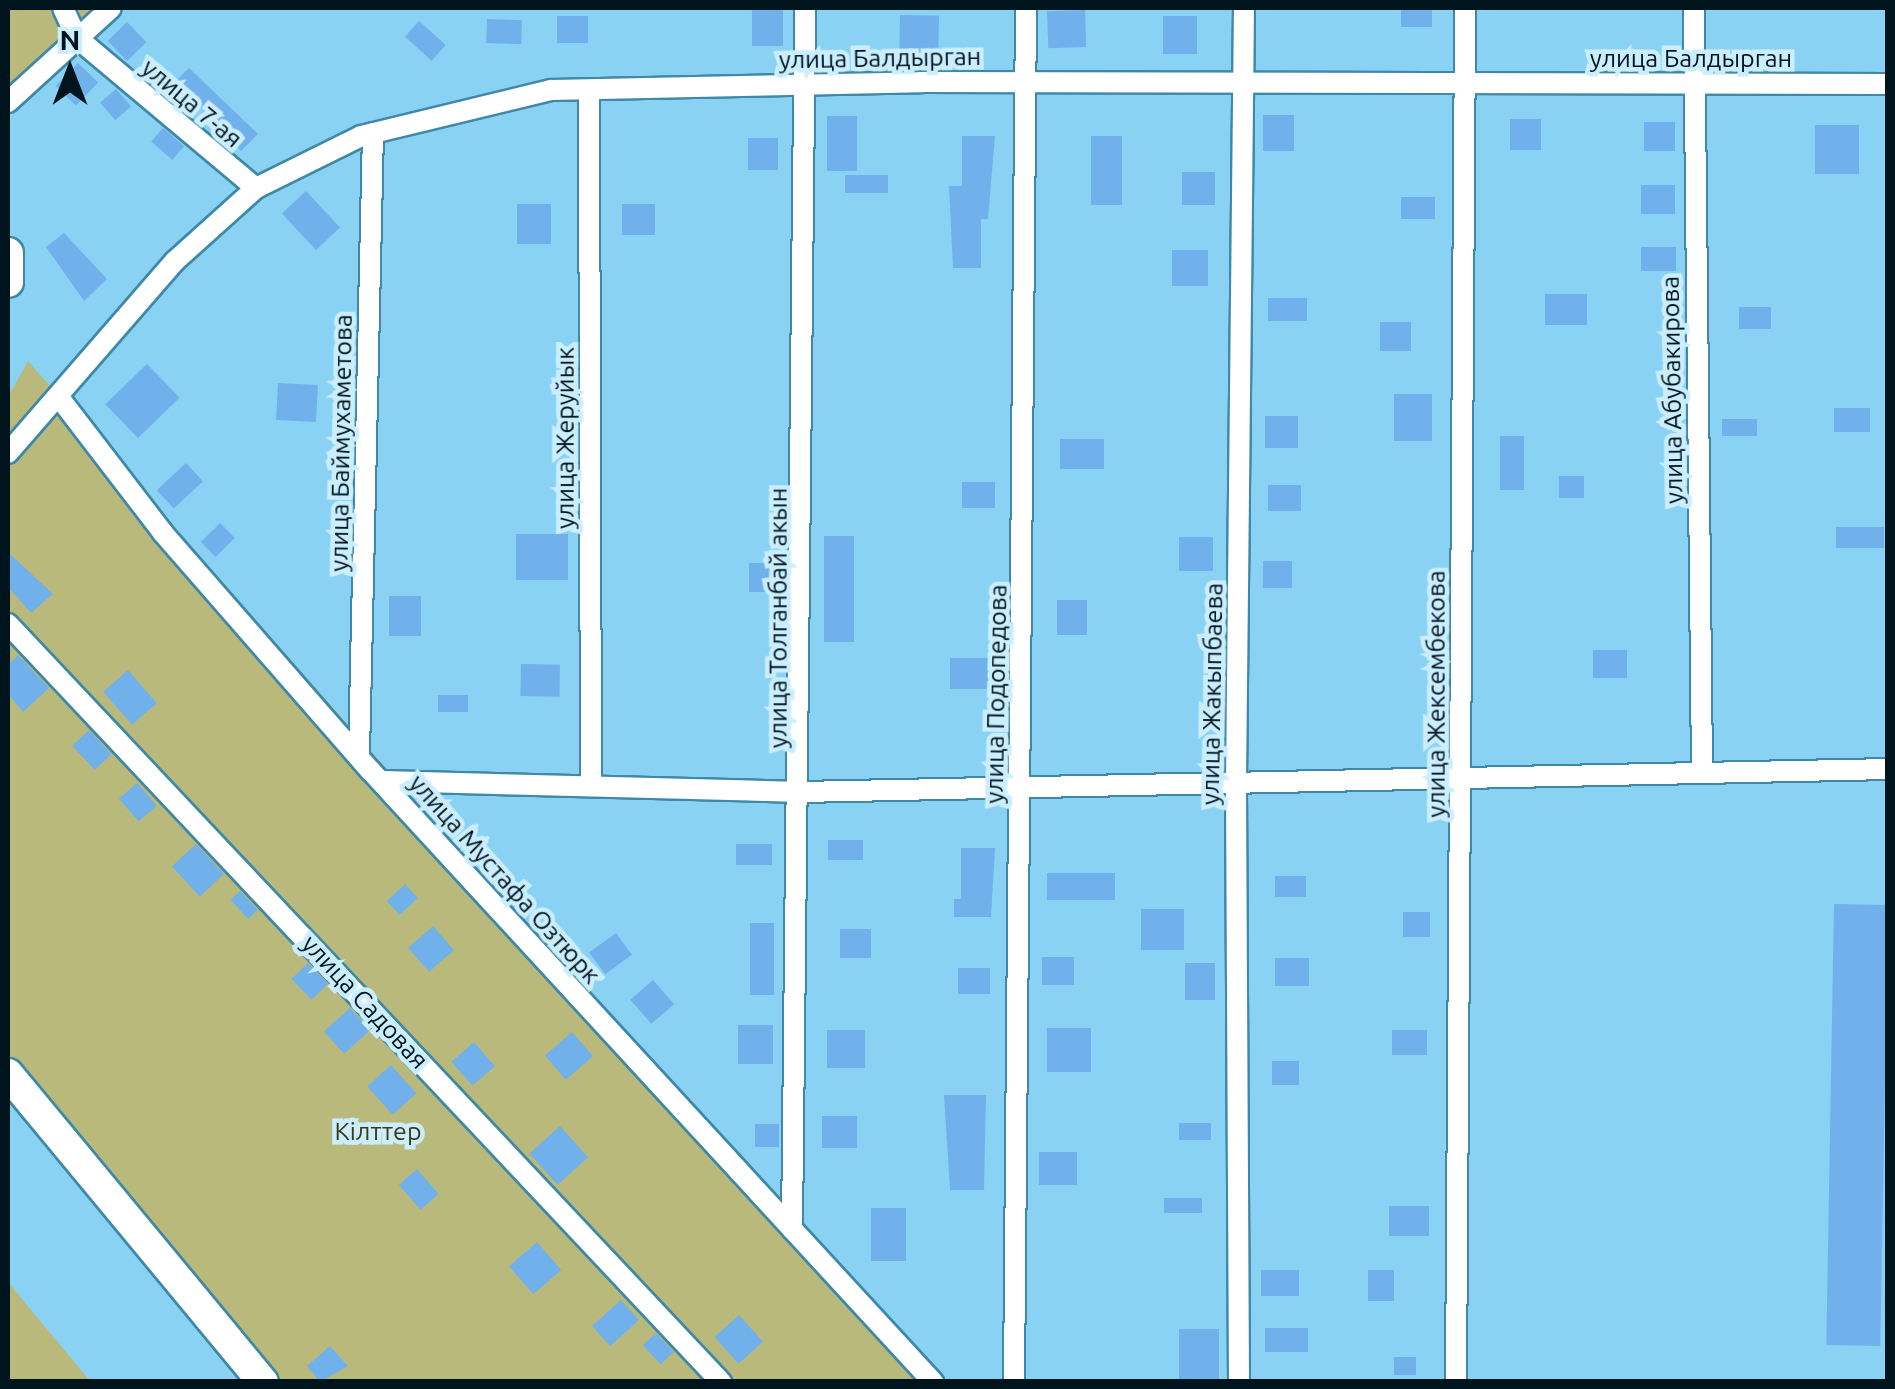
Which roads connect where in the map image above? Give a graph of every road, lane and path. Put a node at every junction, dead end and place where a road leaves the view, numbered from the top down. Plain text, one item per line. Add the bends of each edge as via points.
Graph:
1 (64, 8) edge
2 (111, 8) edge
3 (805, 8) edge
4 (1026, 8) edge
5 (1244, 8) edge
6 (1465, 8) edge
7 (1694, 8) edge
8 (77, 38) junction
9 (1026, 82) junction
10 (1245, 82) junction
11 (1466, 82) junction
12 (1694, 83) junction
13 (805, 84) junction
14 (1888, 84) edge
15 (589, 90) junction
16 (8, 102) edge
17 (373, 133) junction
18 (256, 188) junction
19 (58, 396) junction
20 (8, 453) edge
21 (8, 624) edge
22 (359, 754) junction
23 (1888, 769) edge
24 (1702, 771) junction
25 (1460, 779) junction
26 (383, 781) junction
27 (1236, 782) junction
28 (591, 786) junction
29 (1020, 787) junction
30 (801, 792) junction
31 (8, 1074) edge
32 (792, 1229) junction
33 (263, 1382) edge
34 (721, 1382) edge
35 (932, 1382) edge
36 (1014, 1382) edge
37 (1239, 1382) edge
38 (1456, 1382) edge

1 - 8 street, улица 7-ая
2 - 8 street
3 - 13 street, улица Толганбай акын
4 - 9 street, улица Подопедова
5 - 10 street, улица Жакыпбаева
6 - 11 street, улица Жексембекова
7 - 12 street, улица Абубакирова
8 - 16 street
8 - 18 street, улица 7-ая
9 - 10 street, улица Балдырган
9 - 13 street, улица Балдырган
9 - 29 street, улица Подопедова
10 - 11 street, улица Балдырган
10 - 27 street, улица Жакыпбаева
11 - 12 street, улица Балдырган
11 - 25 street, улица Жексембекова
12 - 14 street, улица Балдырган
12 - 24 street, улица Абубакирова
13 - 15 street, улица Балдырган
13 - 30 street, улица Толганбай акын
15 - 17 street, улица Балдырган via 551,90
15 - 28 street, улица Жеруйык
17 - 18 street, улица Балдырган
17 - 22 street, улица Баймухаметова
18 - 19 street, улица Балдырган via 175,261
19 - 20 street, улица Балдырган
19 - 22 street, улица Мустафа Озтюрк via 163,534
21 - 34 street, улица Садовая
22 - 26 street, улица Мустафа Озтюрк
23 - 24 street
24 - 25 street
25 - 27 street
25 - 38 street, улица Жексембекова
26 - 28 street
26 - 32 street, улица Мустафа Озтюрк
27 - 29 street
27 - 37 street, улица Жакыпбаева
28 - 30 street
29 - 30 street
29 - 36 street, улица Подопедова
30 - 32 street, улица Толганбай акын
31 - 33 street
32 - 35 street, улица Мустафа Озтюрк

